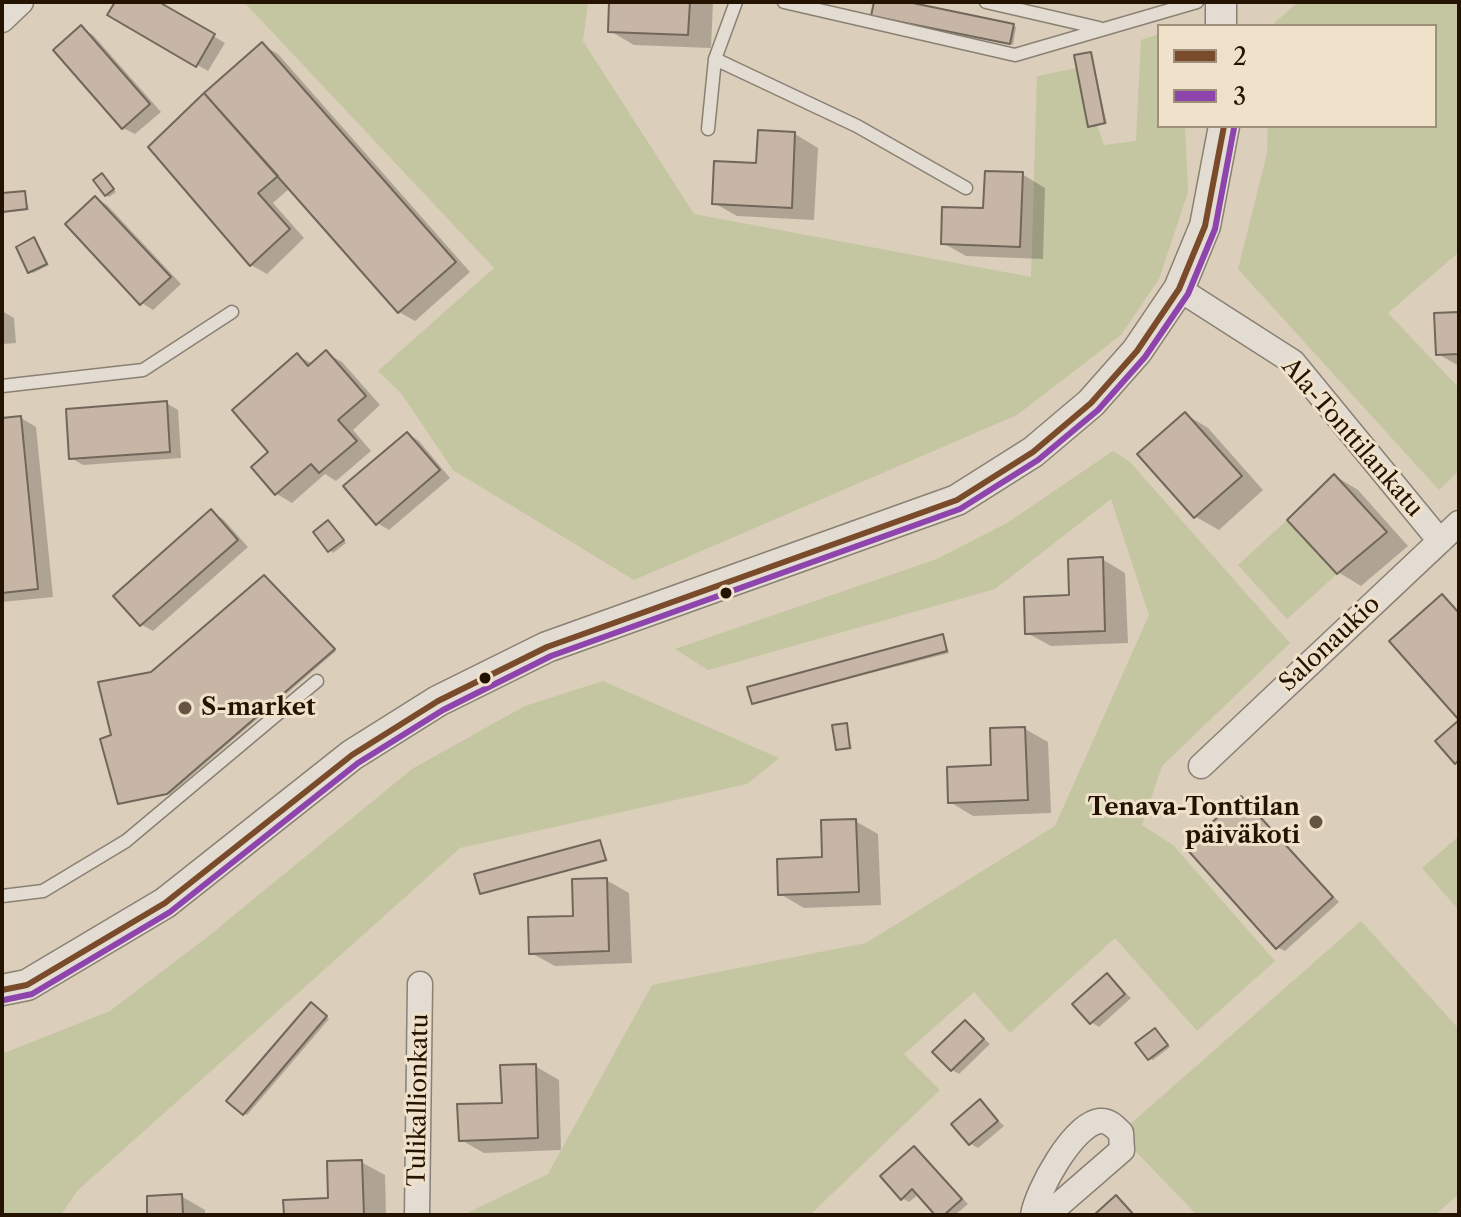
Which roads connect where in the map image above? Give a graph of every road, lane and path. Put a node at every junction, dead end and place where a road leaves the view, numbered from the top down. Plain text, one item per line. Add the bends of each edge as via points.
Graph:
1 (21, 2) edge
2 (736, 2) edge
3 (784, 2) edge
4 (986, 2) edge
5 (1197, 2) edge
6 (1221, 2) edge
7 (2, 20) edge
8 (1221, 24) edge
9 (1103, 29) junction
10 (715, 59) junction
11 (1224, 128) edge
12 (708, 129) dead end
13 (966, 188) dead end
14 (1179, 289) junction
15 (232, 312) dead end
16 (2, 386) edge
17 (1459, 523) edge
18 (1440, 541) junction
19 (317, 681) dead end
20 (1201, 766) dead end
21 (2, 896) edge
22 (420, 984) dead end
23 (2, 990) edge
24 (417, 1215) edge
25 (1033, 1215) edge
26 (1047, 1215) edge

1 - 7 street
2 - 10 lane
3 - 9 lane via 1015,55
4 - 9 lane
5 - 9 lane
6 - 8 street
10 - 12 lane
10 - 13 lane via 857,126
11 - 14 street via 1205,226
14 - 18 street, Ala-Tonttilankatu via 1293,362
14 - 23 street via 1137,351 1091,403 1033,452 957,500 547,647 438,701 352,755 165,903 27,985
15 - 16 lane via 143,370
17 - 18 street, Salonaukio
18 - 20 street, Salonaukio
19 - 21 lane via 107,854 43,891
22 - 24 street, Tulikallionkatu
25 - 26 street via 1035,1199 1080,1128 1110,1123 1121,1133 1122,1150

